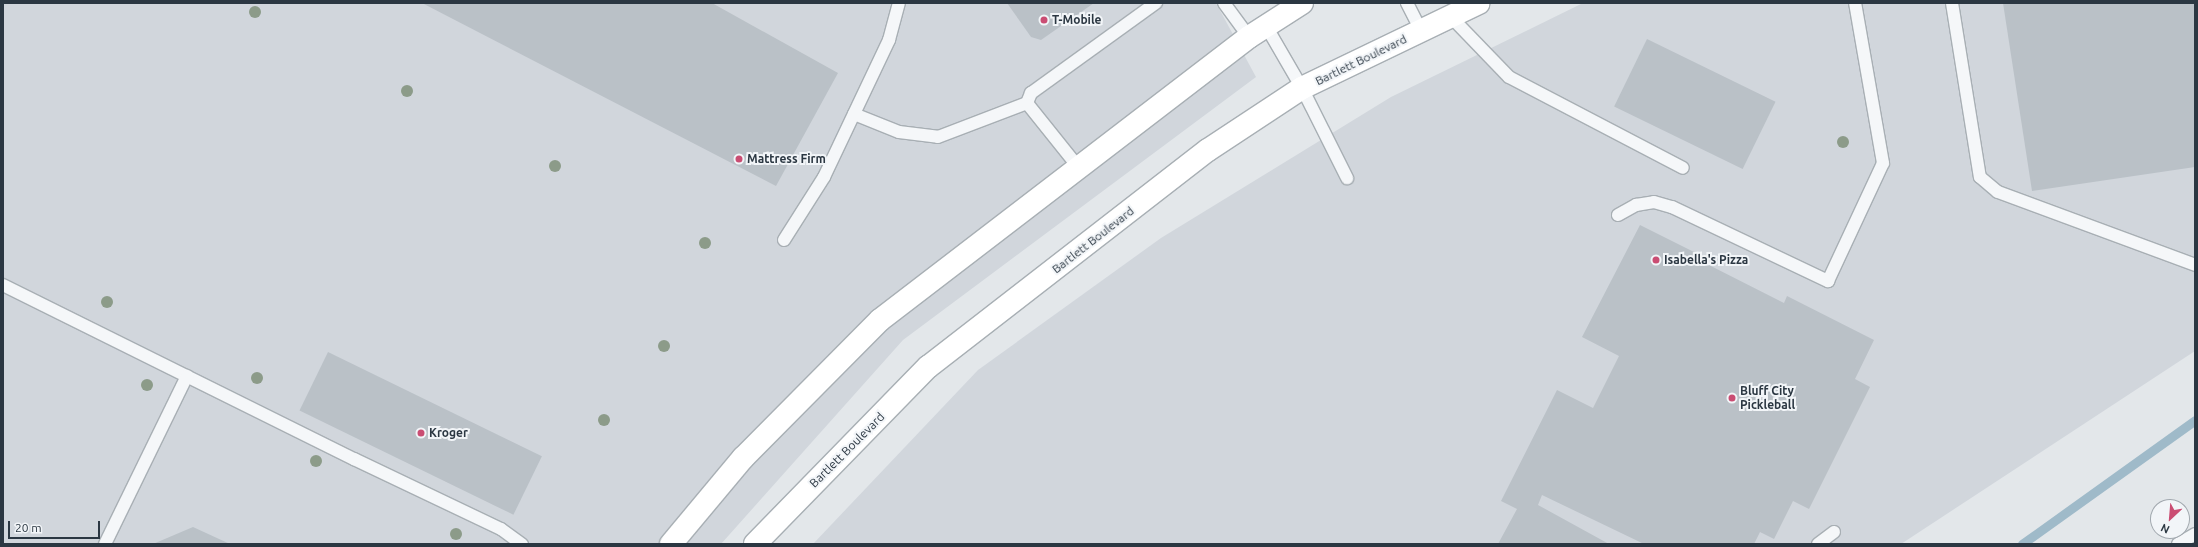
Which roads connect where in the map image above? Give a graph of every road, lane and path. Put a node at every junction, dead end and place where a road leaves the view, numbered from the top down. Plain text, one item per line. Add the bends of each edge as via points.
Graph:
1 (899, 3) edge
2 (1156, 3) edge
3 (1224, 3) edge
4 (1302, 3) edge
5 (1407, 3) edge
6 (1480, 3) edge
7 (1855, 3) edge
8 (1952, 3) edge
9 (1451, 17) junction
10 (1421, 31) junction
11 (1257, 32) junction
12 (1302, 88) junction
13 (1027, 103) junction
14 (854, 114) junction
15 (1079, 168) junction
16 (1683, 168) dead end
17 (1347, 178) dead end
18 (1618, 215) dead end
19 (784, 240) dead end
20 (2195, 265) edge
21 (3, 285) edge
22 (187, 376) junction
23 (1834, 532) dead end
24 (2195, 534) edge
25 (105, 544) edge
26 (522, 544) edge
27 (671, 544) edge
28 (755, 544) edge
29 (1818, 544) edge
30 (2178, 544) edge

1 - 14 lane via 889,40
2 - 13 lane via 1031,93
3 - 11 lane
4 - 11 main road
5 - 10 lane
6 - 9 main road, Bartlett Boulevard
7 - 18 lane via 1883,163 1828,281 1672,207 1654,202 1636,205
8 - 20 lane via 1980,177 1998,192
9 - 10 main road, Bartlett Boulevard
9 - 16 lane via 1508,77
10 - 12 main road, Bartlett Boulevard
11 - 12 lane
11 - 15 main road
12 - 17 lane
12 - 28 main road, Bartlett Boulevard via 1208,150 928,367
13 - 14 lane via 938,136 898,132
13 - 15 lane
14 - 19 lane via 824,177
15 - 27 main road via 880,320 743,458
21 - 22 lane
22 - 25 lane
22 - 26 lane via 500,529
23 - 29 lane
24 - 30 lane

